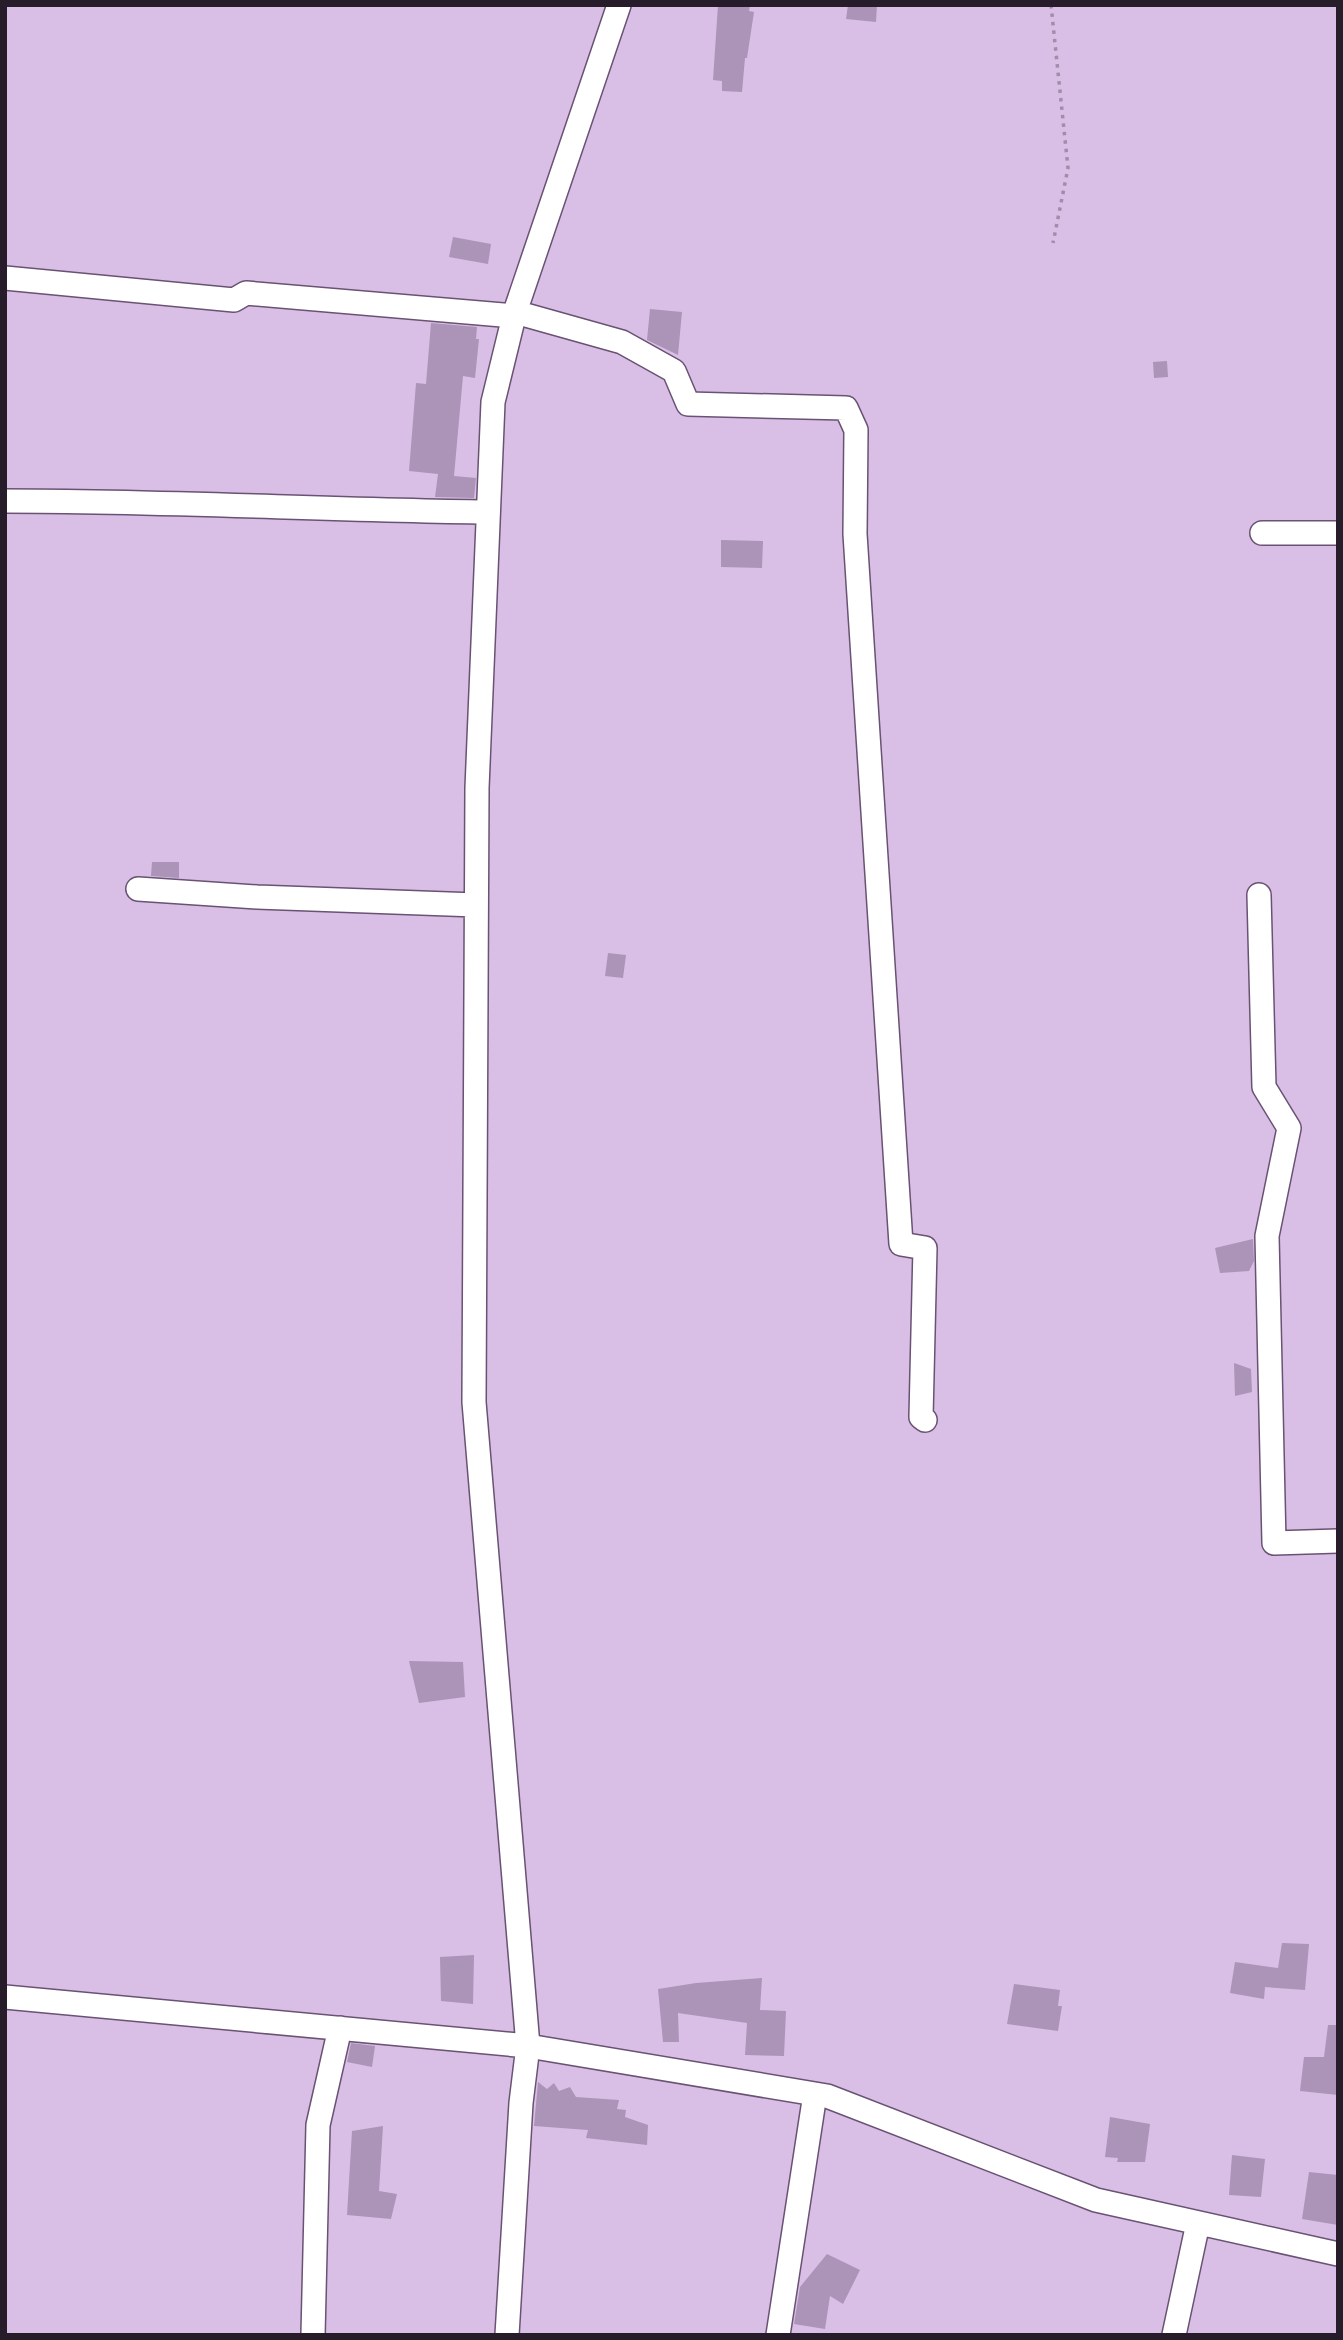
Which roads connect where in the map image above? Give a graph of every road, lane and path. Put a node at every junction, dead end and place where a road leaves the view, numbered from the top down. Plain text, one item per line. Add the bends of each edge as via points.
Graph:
1 (620, 5) edge
2 (1051, 5) edge
3 (1053, 243) dead end
4 (5, 278) edge
5 (514, 314) junction
6 (5, 501) edge
7 (488, 512) junction
8 (1262, 533) dead end
9 (1338, 533) edge
10 (138, 889) dead end
11 (1259, 895) dead end
12 (476, 905) junction
13 (925, 1420) dead end
14 (1338, 1541) edge
15 (5, 1997) edge
16 (340, 2028) junction
17 (528, 2046) junction
18 (815, 2094) junction
19 (1198, 2223) junction
20 (1338, 2254) edge
21 (313, 2335) edge
22 (507, 2335) edge
23 (778, 2335) edge
24 (1174, 2335) edge

1 - 5 street
2 - 3 path via 1068,168
4 - 5 street via 234,300 246,293
5 - 7 street via 493,402
5 - 13 street via 621,342 674,371 688,404 846,408 856,430 855,534 901,1244 925,1248 921,1417
6 - 7 street
7 - 12 street
8 - 9 street
10 - 12 street
11 - 14 street via 1264,1087 1289,1128 1267,1237 1275,1543
12 - 17 street via 474,1402
15 - 16 street
16 - 17 street
16 - 21 street via 318,2125
17 - 18 street
17 - 22 street
18 - 19 street via 1096,2200
18 - 23 street
19 - 20 street
19 - 24 street

